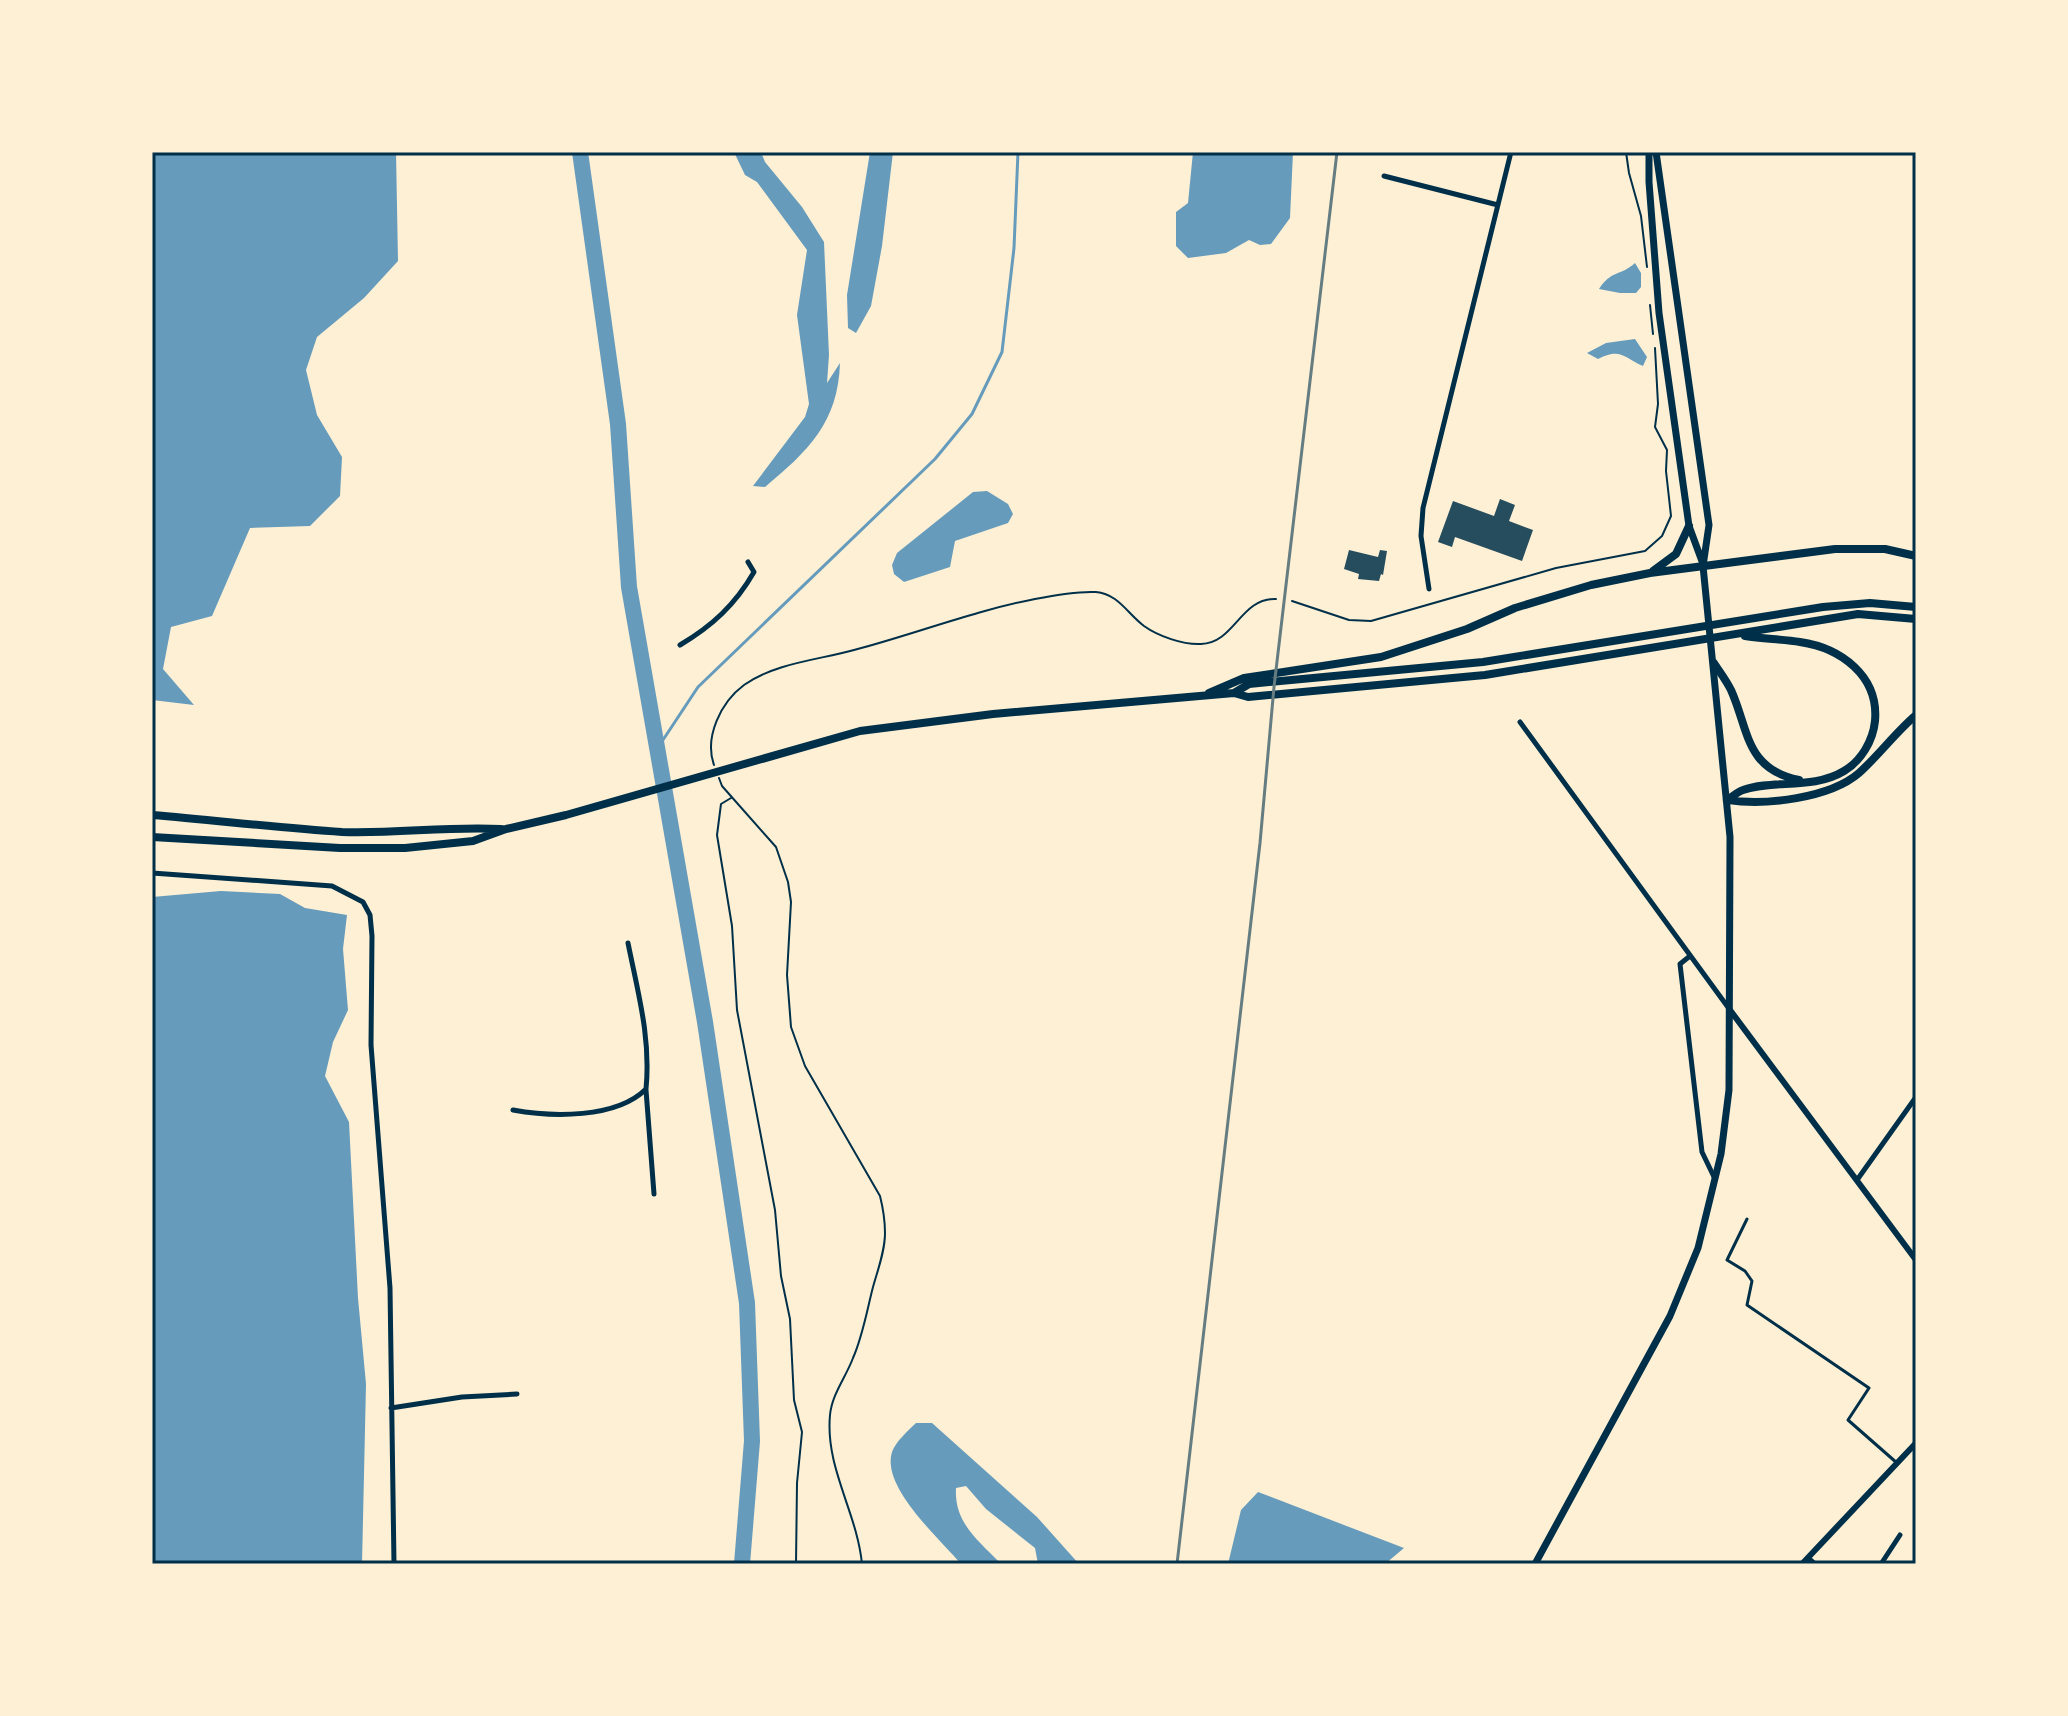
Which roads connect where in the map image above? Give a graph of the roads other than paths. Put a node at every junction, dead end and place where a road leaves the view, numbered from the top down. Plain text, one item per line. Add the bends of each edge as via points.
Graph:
1 (1511, 152) edge
2 (1649, 152) edge
3 (1656, 152) edge
4 (1384, 176) dead end
5 (1498, 205) junction
6 (1689, 526) junction
7 (1916, 556) edge
8 (748, 562) dead end
9 (1703, 566) junction
10 (1650, 573) junction
11 (1429, 589) dead end
12 (1916, 607) edge
13 (1916, 619) edge
14 (1736, 635) junction
15 (680, 645) dead end
16 (1714, 663) junction
17 (1234, 693) junction
18 (1201, 696) junction
19 (1916, 715) edge
20 (1520, 722) dead end
21 (1816, 781) junction
22 (1727, 800) junction
23 (152, 815) edge
24 (506, 829) junction
25 (152, 837) edge
26 (152, 873) edge
27 (628, 943) dead end
28 (1690, 956) junction
29 (1730, 1010) junction
30 (646, 1089) junction
31 (1916, 1097) edge
32 (513, 1110) dead end
33 (1716, 1180) junction
34 (1857, 1180) junction
35 (654, 1194) dead end
36 (1747, 1219) dead end
37 (1916, 1260) edge
38 (517, 1394) dead end
39 (391, 1408) junction
40 (1916, 1443) edge
41 (1897, 1463) junction
42 (1900, 1535) dead end
43 (1808, 1558) junction
44 (394, 1564) edge
45 (1535, 1564) edge
46 (1802, 1564) edge
47 (1815, 1564) edge
48 (1881, 1564) edge

1 - 5 street
2 - 6 main road via 1659,313
3 - 9 main road via 1709,525
4 - 5 street
5 - 11 street via 1423,508 1421,536
6 - 9 main road
6 - 10 main road via 1676,554
7 - 9 main road via 1885,549 1835,549
8 - 15 street via 754,572 729,608
9 - 10 main road
9 - 16 main road
10 - 18 main road via 1530,604 1381,657 1244,678
12 - 17 main road via 1823,607 1483,662 1249,684
13 - 14 main road via 1858,614
14 - 17 main road via 1485,675 1248,697
14 - 21 main road via 1820,647 1849,661 1868,684 1876,714 1864,753 1844,771
16 - 21 main road via 1761,761 1782,776
16 - 22 main road
17 - 18 main road
18 - 24 main road via 872,730
19 - 22 main road via 1838,786 1745,803
20 - 28 street
21 - 22 main road via 1744,790
22 - 29 main road
23 - 24 main road via 341,832
24 - 25 main road via 473,841 405,848
26 - 39 street via 332,886 358,897 367,908 372,936 371,1045 390,1288
27 - 30 street via 647,1034
28 - 29 street
28 - 33 street via 1680,964 1696,1120 1702,1152
29 - 33 main road via 1729,1090
29 - 34 street
30 - 32 street via 618,1106 591,1112
30 - 35 street
31 - 34 street
33 - 45 main road via 1698,1248 1670,1316
34 - 37 street
36 - 41 lane via 1727,1260 1752,1281 1747,1305 1869,1388 1848,1420
38 - 39 street
39 - 44 street
40 - 41 street
41 - 43 street
42 - 48 street
43 - 46 street
43 - 47 street

